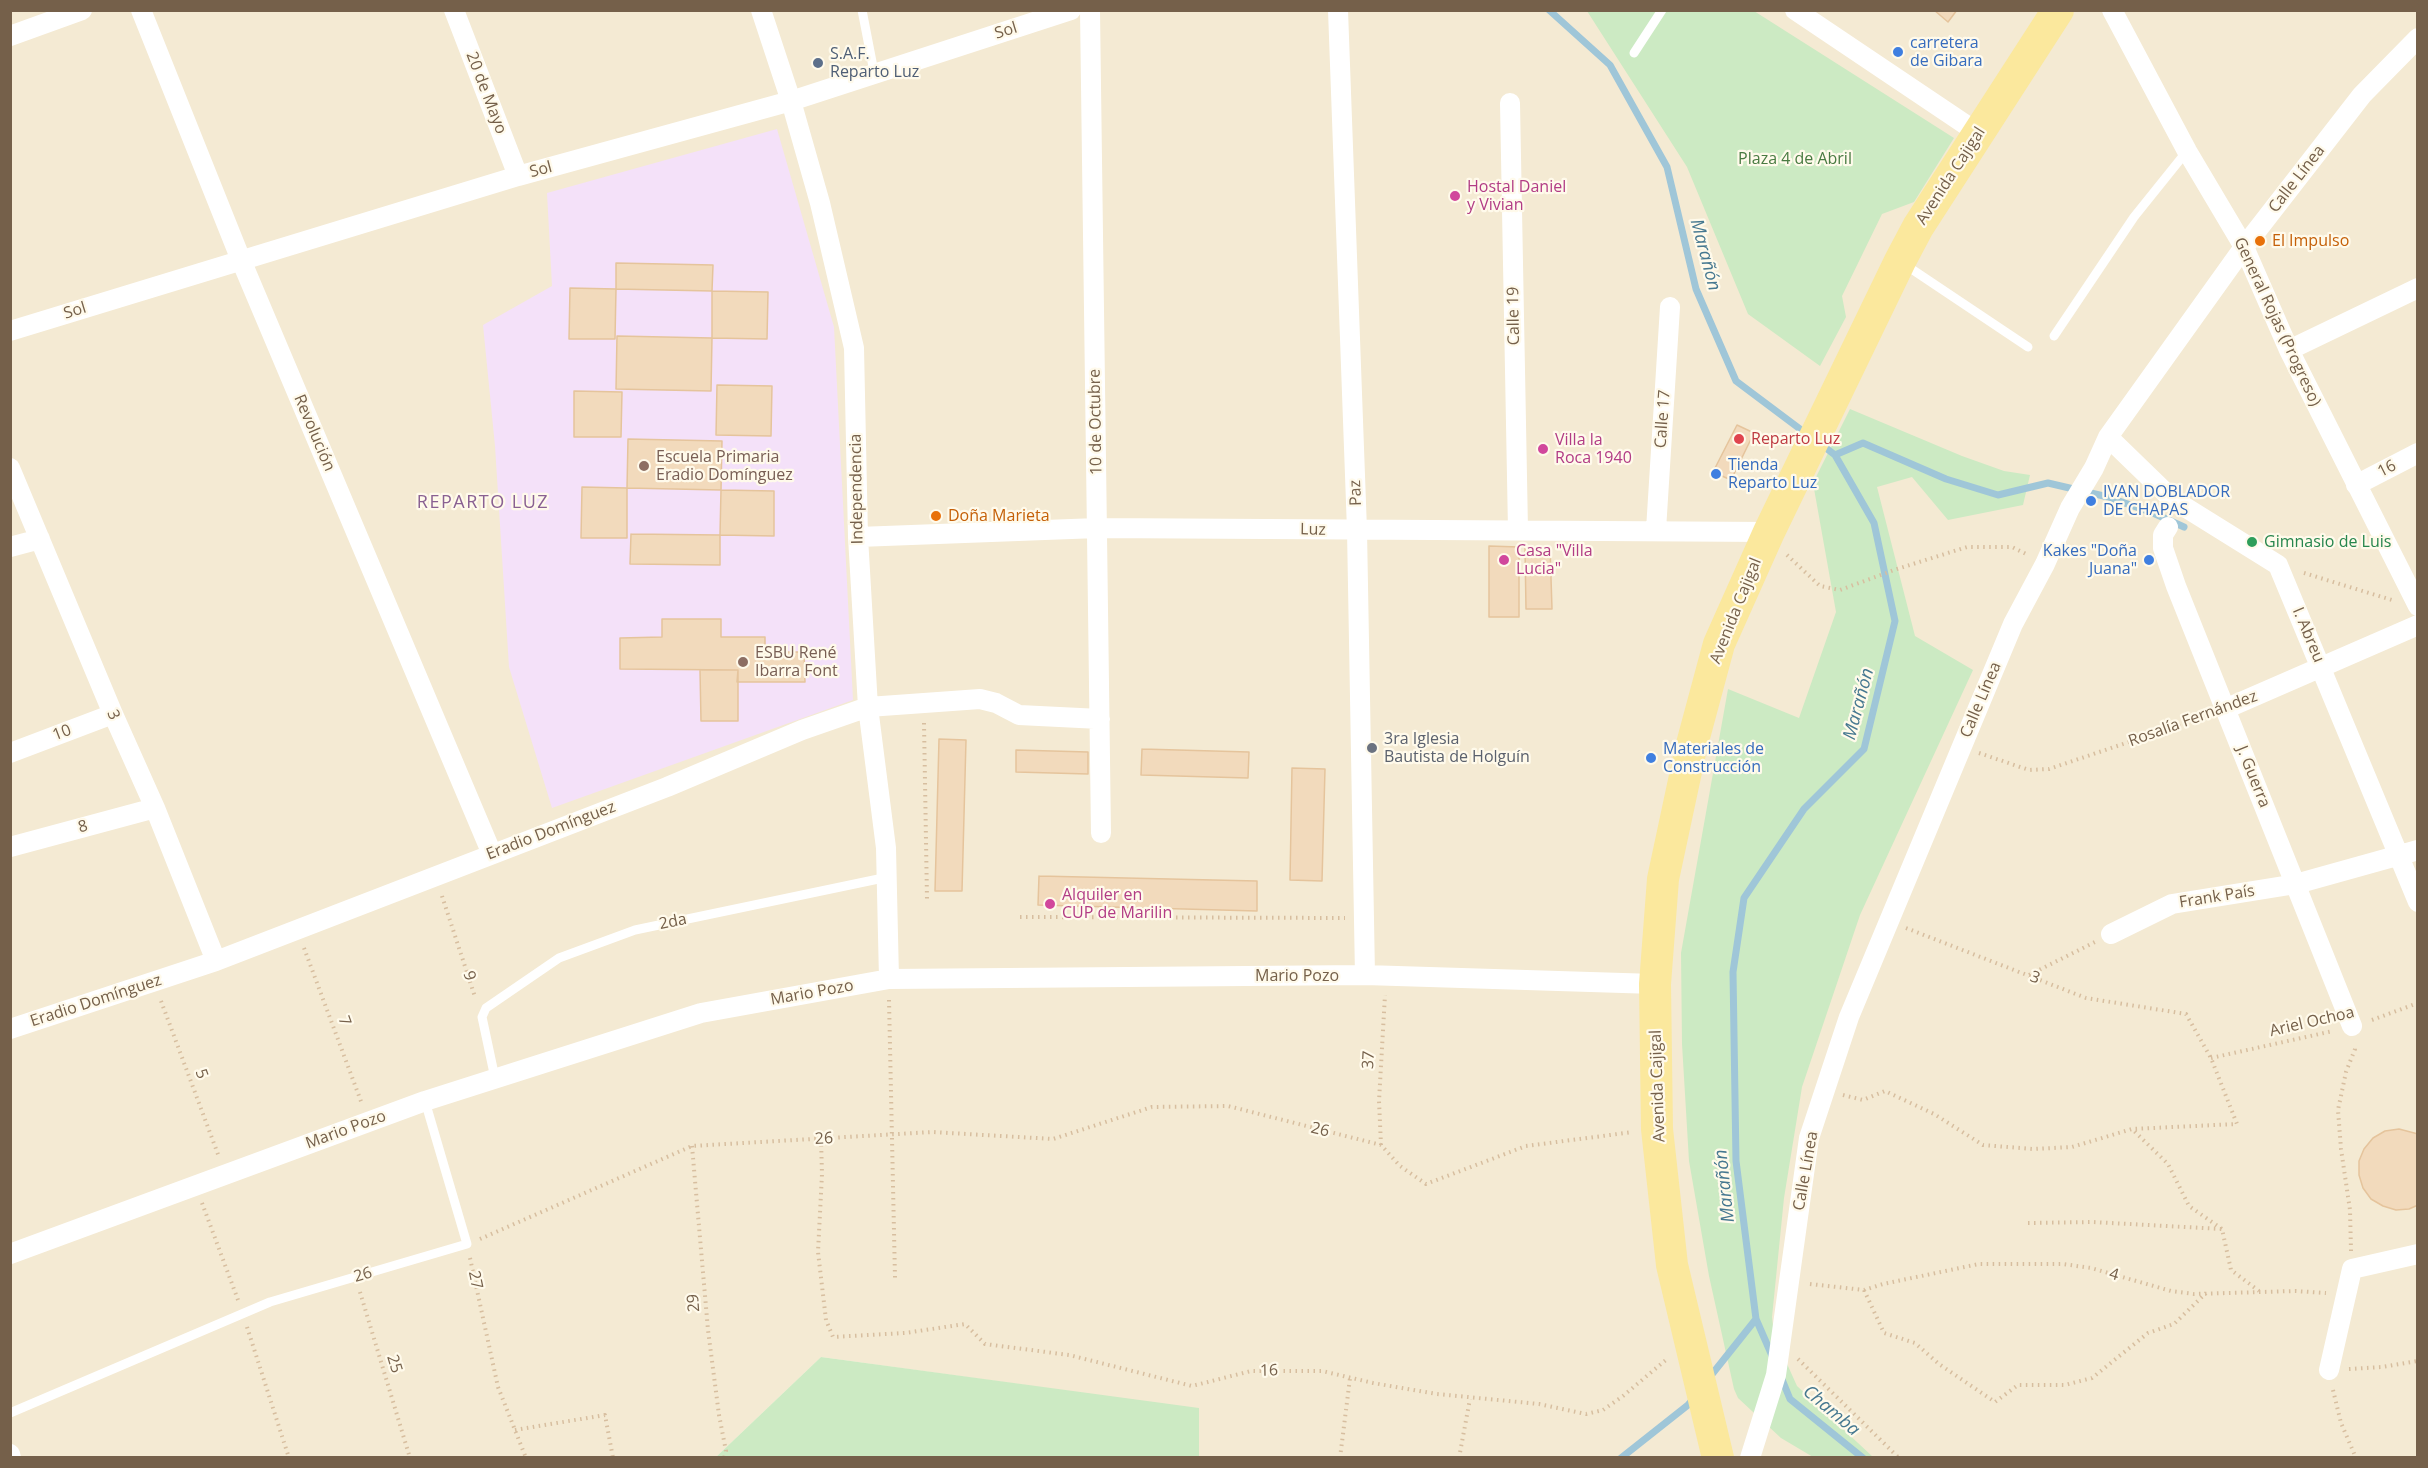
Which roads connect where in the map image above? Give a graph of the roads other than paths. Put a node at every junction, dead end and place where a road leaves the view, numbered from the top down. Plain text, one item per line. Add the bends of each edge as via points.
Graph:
1 (82, 10) edge
2 (141, 10) edge
3 (454, 10) edge
4 (761, 10) edge
5 (862, 10) edge
6 (1071, 10) edge
7 (1090, 10) edge
8 (1338, 10) edge
9 (1662, 10) edge
10 (1795, 10) edge
11 (2058, 10) edge
12 (2112, 10) edge
13 (10, 36) edge
14 (2418, 38) edge
15 (1634, 53) dead end
16 (874, 72) junction
17 (791, 101) junction
18 (1510, 103) dead end
19 (1978, 133) junction
20 (2187, 151) junction
21 (518, 176) junction
22 (2244, 247) junction
23 (241, 260) junction
24 (1900, 261) junction
25 (2418, 288) edge
26 (1670, 308) dead end
27 (10, 331) edge
28 (2054, 336) dead end
29 (2028, 348) dead end
30 (2289, 350) junction
31 (2108, 437) junction
32 (2418, 453) edge
33 (10, 468) edge
34 (2356, 484) junction
35 (2168, 527) dead end
36 (1098, 528) junction
37 (1357, 530) junction
38 (1518, 530) junction
39 (1656, 530) junction
40 (1767, 536) junction
41 (858, 537) junction
42 (40, 540) junction
43 (10, 547) edge
44 (2418, 606) edge
45 (2418, 625) edge
46 (2322, 668) junction
47 (868, 707) junction
48 (2225, 709) junction
49 (113, 714) junction
50 (1100, 719) junction
51 (10, 753) edge
52 (155, 808) junction
53 (1101, 833) dead end
54 (10, 847) edge
55 (2409, 853) edge
56 (492, 854) junction
57 (888, 877) junction
58 (2296, 884) junction
59 (2418, 902) edge
60 (2111, 934) road end
61 (216, 961) junction
62 (1365, 975) junction
63 (889, 979) junction
64 (1655, 984) junction
65 (2352, 1026) road end
66 (10, 1029) edge
67 (495, 1078) junction
68 (424, 1101) junction
69 (10, 1254) edge
70 (2418, 1254) edge
71 (2329, 1370) road end
72 (10, 1413) edge
73 (1716, 1451) edge
74 (1750, 1458) edge

1 - 13 street
2 - 23 street, Revolución
3 - 21 street, 20 de Mayo
4 - 17 street, Independencia
5 - 16 lane
6 - 16 street, Sol
7 - 36 street, 10 de Octubre
8 - 37 street, Paz
9 - 15 lane
10 - 19 street
11 - 19 main road, Avenida Cajigal
12 - 20 street, General Rojas (Progreso)
14 - 22 street, Calle Línea via 2362,96
16 - 17 street, Sol
17 - 21 street, Sol
17 - 41 street, Independencia via 820,202 854,348
18 - 38 street, Calle 19
19 - 24 main road, Avenida Cajigal
20 - 22 street, General Rojas (Progreso)
20 - 28 lane via 2134,217
21 - 23 street, Sol
22 - 30 street, General Rojas (Progreso)
22 - 31 street, Calle Línea
23 - 27 street, Sol
23 - 56 street, Revolución
24 - 29 lane
24 - 40 main road, Avenida Cajigal
25 - 30 street
26 - 39 street, Calle 17
30 - 34 street, General Rojas (Progreso)
31 - 46 street, I. Abreu via 2172,499 2278,565
31 - 74 street, Calle Línea via 2013,624 1849,1017 1809,1138 1776,1375
32 - 34 street, 16
33 - 42 street, 3
34 - 44 street, General Rojas (Progreso)
35 - 48 street, J. Guerra via 2163,534 2163,548
36 - 37 street, Luz
36 - 41 street, Luz
36 - 50 street, 10 de Octubre
37 - 38 street, Luz
37 - 62 street, Paz
38 - 39 street, Luz
39 - 40 street, Luz
40 - 64 main road, Avenida Cajigal via 1719,644 1690,748 1663,879
41 - 47 street, Independencia
42 - 43 street
42 - 49 street, 3
45 - 46 street, Rosalía Fernández
46 - 48 street, Rosalía Fernández
46 - 55 street, I. Abreu
47 - 50 street, Eradio Domínguez via 980,699 1019,715
47 - 56 street, Eradio Domínguez
47 - 57 street, Independencia
48 - 58 street, J. Guerra
49 - 51 street, 10
49 - 52 street, 3
50 - 53 street, 10 de Octubre
52 - 54 street, 8
52 - 61 street, 3
55 - 58 street, Frank País
55 - 59 street, I. Abreu
56 - 61 street, Eradio Domínguez
57 - 63 street, Independencia
57 - 67 lane, 2da via 635,930 559,958 486,1008 482,1017
58 - 60 street, Frank País via 2172,904
58 - 65 street, J. Guerra
61 - 66 street, Eradio Domínguez
62 - 63 street, Mario Pozo
62 - 64 street, Mario Pozo
63 - 67 street, Mario Pozo via 701,1013
64 - 73 main road, Avenida Cajigal via 1657,1129 1672,1264
67 - 68 street, Mario Pozo
68 - 69 street, Mario Pozo
68 - 72 lane, 26 via 467,1244 270,1302
70 - 71 street via 2352,1269

